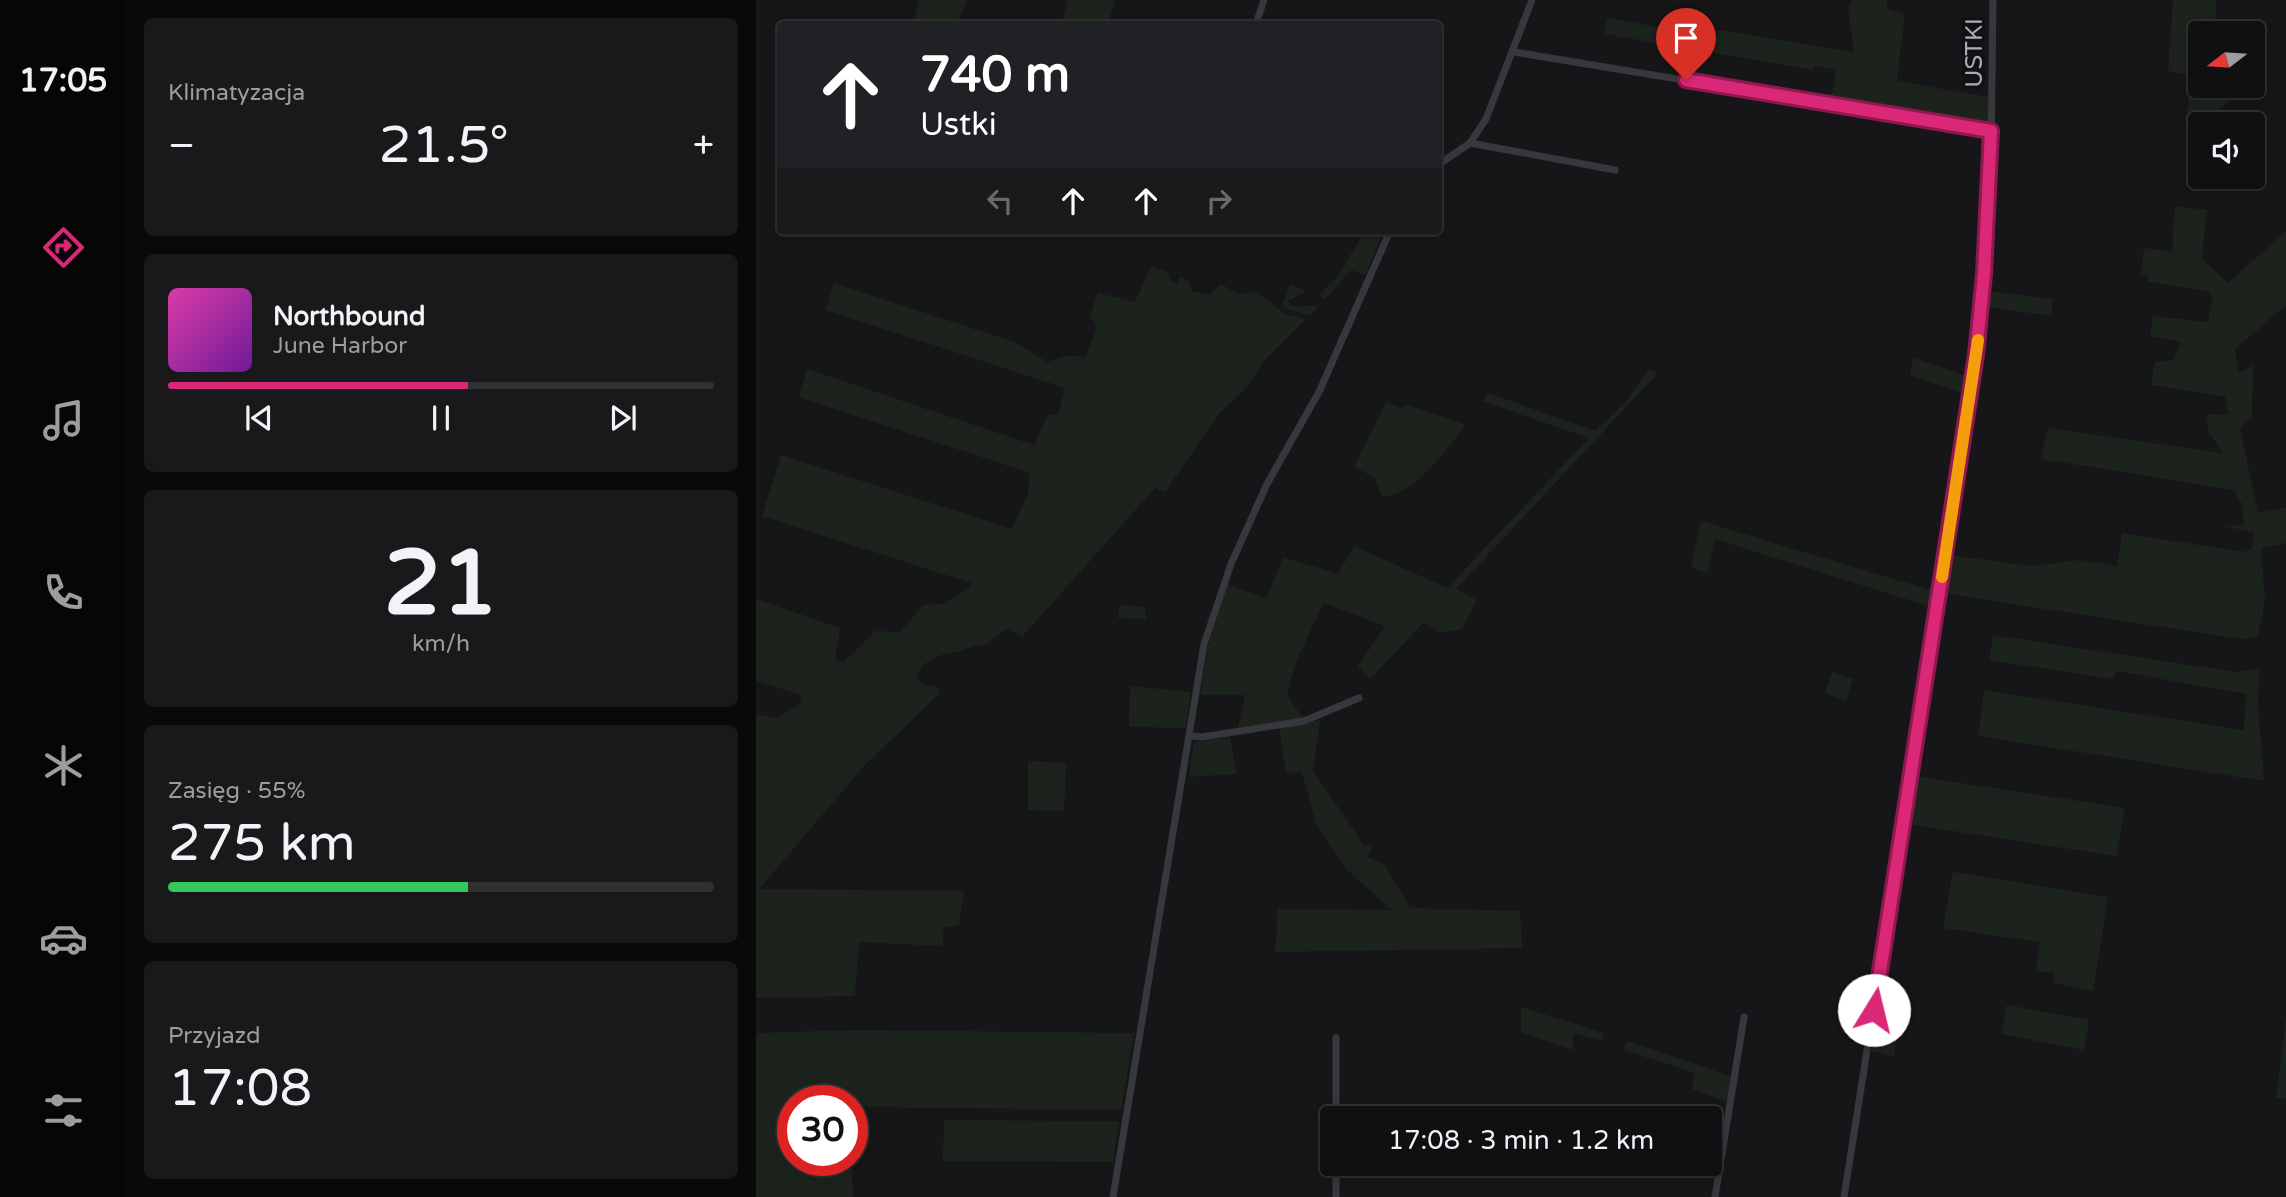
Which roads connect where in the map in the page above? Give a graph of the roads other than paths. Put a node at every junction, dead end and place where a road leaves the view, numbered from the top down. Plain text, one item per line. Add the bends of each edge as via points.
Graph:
1 (1264, 0) edge
2 (1532, 0) edge
3 (1993, 0) edge
4 (1257, 21) edge
5 (1514, 52) junction
6 (1991, 131) junction
7 (1470, 143) junction
8 (1442, 162) edge
9 (1615, 170) dead end
10 (1388, 235) edge
11 (1359, 698) dead end
12 (1190, 736) junction
13 (1744, 1017) dead end
14 (1336, 1038) dead end
15 (1336, 1106) edge
16 (1336, 1176) edge
17 (1113, 1197) edge
18 (1336, 1197) edge
19 (1715, 1197) edge
20 (1844, 1197) edge

1 - 4 street
2 - 5 street
3 - 6 street, USTKI
5 - 6 street
5 - 7 street via 1486,119
6 - 20 street, USTKI via 1984,274 1965,434
7 - 8 street
7 - 9 street
10 - 12 street via 1319,392 1267,484 1231,564 1204,644
11 - 12 street via 1304,721
12 - 17 street
13 - 19 street
14 - 15 street
16 - 18 street

